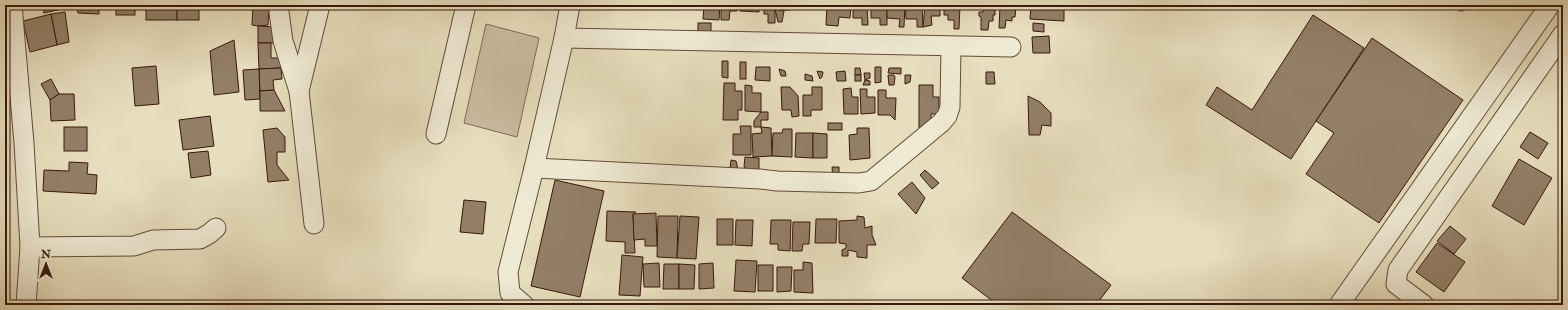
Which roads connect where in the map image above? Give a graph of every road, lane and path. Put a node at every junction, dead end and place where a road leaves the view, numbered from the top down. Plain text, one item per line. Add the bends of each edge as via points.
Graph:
1 (12, 5) edge
2 (278, 5) edge
3 (320, 5) edge
4 (466, 5) edge
5 (570, 5) edge
6 (1550, 5) edge
7 (1563, 34) edge
8 (564, 38) junction
9 (951, 47) junction
10 (1010, 47) dead end
11 (299, 91) junction
12 (436, 134) dead end
13 (534, 168) junction
14 (314, 224) dead end
15 (216, 228) dead end
16 (30, 247) junction
17 (26, 305) edge
18 (524, 305) edge
19 (1339, 305) edge
20 (1424, 305) edge

1 - 16 street
2 - 11 street via 282,41
3 - 11 street
4 - 12 street
5 - 8 street
6 - 19 street
7 - 20 street via 1398,270 1396,284
8 - 9 street
8 - 13 street
9 - 10 street
9 - 13 street via 950,107 947,116 871,181 777,181
11 - 14 street
13 - 18 street via 508,272 510,294
15 - 16 street via 200,239 153,240 134,246
16 - 17 street

